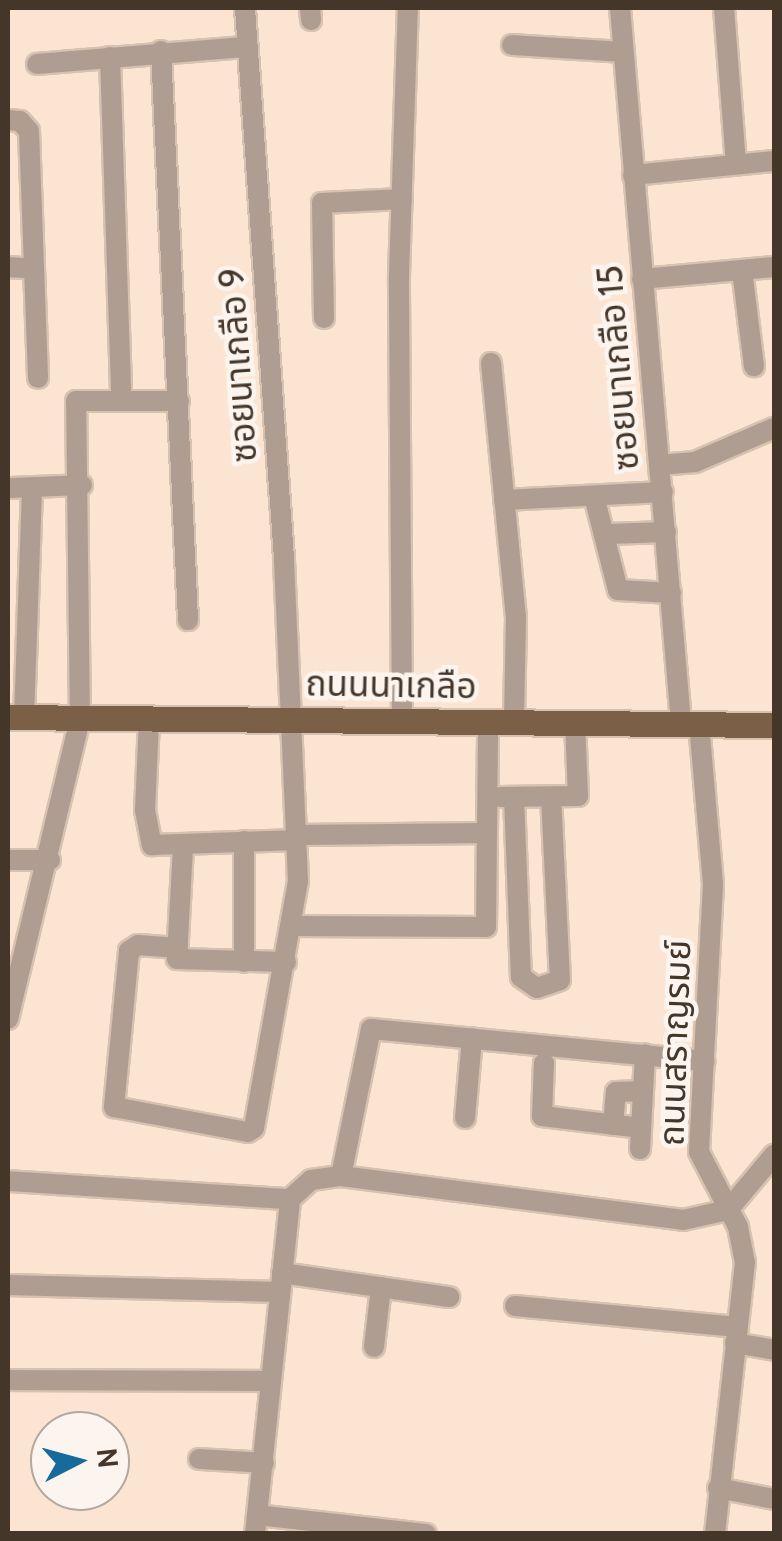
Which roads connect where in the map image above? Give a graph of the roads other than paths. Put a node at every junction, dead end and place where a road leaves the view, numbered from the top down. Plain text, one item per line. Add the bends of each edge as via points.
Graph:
1 (245, 8) edge
2 (408, 8) edge
3 (620, 8) edge
4 (724, 8) edge
5 (512, 45) dead end
6 (246, 48) junction
7 (162, 51) junction
8 (622, 52) junction
9 (110, 56) junction
10 (37, 64) dead end
11 (8, 120) edge
12 (774, 161) edge
13 (736, 164) junction
14 (633, 175) junction
15 (402, 199) junction
16 (8, 267) edge
17 (774, 267) edge
18 (34, 269) junction
19 (742, 270) junction
20 (642, 279) junction
21 (324, 318) dead end
22 (491, 363) dead end
23 (754, 366) dead end
24 (38, 378) dead end
25 (120, 392) dead end
26 (179, 401) junction
27 (774, 428) edge
28 (660, 465) junction
29 (82, 485) junction
30 (8, 488) edge
31 (32, 490) junction
32 (663, 492) junction
33 (594, 496) junction
34 (504, 500) junction
35 (666, 532) junction
36 (608, 534) junction
37 (671, 594) junction
38 (188, 620) dead end
39 (16, 718) edge
40 (291, 719) junction
41 (80, 720) junction
42 (149, 720) junction
43 (402, 720) junction
44 (501, 722) junction
45 (575, 722) junction
46 (690, 724) junction
47 (774, 725) edge
48 (488, 796) junction
49 (514, 797) junction
50 (551, 798) junction
51 (487, 833) junction
52 (297, 837) junction
53 (244, 841) junction
54 (183, 847) junction
55 (8, 860) edge
56 (50, 860) junction
57 (292, 926) junction
58 (178, 948) junction
59 (244, 962) junction
60 (286, 962) junction
61 (8, 1019) edge
62 (472, 1038) junction
63 (645, 1054) junction
64 (704, 1061) junction
65 (544, 1063) dead end
66 (643, 1091) junction
67 (465, 1118) dead end
68 (613, 1124) junction
69 (770, 1166) edge
70 (341, 1176) junction
71 (8, 1181) edge
72 (290, 1199) junction
73 (728, 1210) junction
74 (281, 1283) junction
75 (8, 1285) edge
76 (381, 1288) junction
77 (449, 1297) dead end
78 (515, 1306) dead end
79 (736, 1335) junction
80 (374, 1347) dead end
81 (774, 1350) edge
82 (8, 1380) edge
83 (271, 1381) junction
84 (199, 1459) dead end
85 (264, 1462) junction
86 (718, 1488) junction
87 (774, 1498) edge
88 (256, 1524) edge
89 (353, 1529) edge
90 (426, 1534) edge
91 (715, 1534) edge

1 - 6 street, ซอยนาเกลือ 9
2 - 15 street
3 - 8 street, ซอยนาเกลือ 15
4 - 13 street
5 - 8 street
6 - 7 street
6 - 40 street, ซอยนาเกลือ 9
7 - 9 street
7 - 26 street
8 - 14 street, ซอยนาเกลือ 15
9 - 10 street
9 - 25 street
11 - 18 street via 20,120 29,131
12 - 13 street
13 - 14 street
14 - 20 street, ซอยนาเกลือ 15
15 - 21 street via 322,203
15 - 43 street
16 - 18 street
17 - 19 street
18 - 24 street
19 - 20 street
19 - 23 street
20 - 28 street, ซอยนาเกลือ 15
22 - 34 street
26 - 29 street via 76,401
26 - 38 street
27 - 28 street via 695,462
28 - 32 street, ซอยนาเกลือ 15
29 - 31 street
29 - 41 street
30 - 31 street
31 - 39 street
32 - 33 street
32 - 35 street, ซอยนาเกลือ 15
33 - 34 street
33 - 36 street
34 - 44 street via 519,673
35 - 36 street
35 - 37 street, ซอยนาเกลือ 15
36 - 37 street via 609,573 618,590
37 - 46 street, ซอยนาเกลือ 15
39 - 41 main road, ถนนนาเกลือ
40 - 42 main road, ถนนนาเกลือ
40 - 43 main road, ถนนนาเกลือ
40 - 52 street, ซอยนาเกลือ 9
41 - 42 main road, ถนนนาเกลือ
41 - 56 street
42 - 54 street via 145,810 152,846
43 - 44 main road, ถนนนาเกลือ
44 - 45 main road, ถนนนาเกลือ
44 - 48 street
45 - 46 main road, ถนนนาเกลือ
45 - 50 street via 578,796
46 - 47 main road, ถนนนาเกลือ
46 - 64 street, ถนนสราญรมย์ via 713,884
48 - 49 street
48 - 51 street
49 - 50 street
49 - 50 street via 522,977 537,988 560,980
51 - 52 street
51 - 57 street via 486,927
52 - 53 street
52 - 57 street, ซอยนาเกลือ 9
53 - 54 street
53 - 59 street
54 - 58 street
55 - 56 street
56 - 61 street
57 - 60 street, ซอยนาเกลือ 9
58 - 59 street via 177,960
58 - 60 street, ซอยนาเกลือ 9 via 130,950 117,1112 237,1132 254,1128
59 - 60 street
62 - 63 street
62 - 67 street
62 - 70 street via 370,1029
63 - 64 street
63 - 66 street
64 - 73 street, ถนนสราญรมย์ via 698,1152
65 - 68 street via 539,1114
66 - 68 street via 616,1092
66 - 68 street via 640,1139
69 - 73 street
70 - 72 street via 311,1180
70 - 73 street via 683,1220
71 - 72 street
72 - 74 street
73 - 79 street, ถนนสราญรมย์ via 745,1262
74 - 75 street
74 - 76 street
74 - 83 street
76 - 77 street
76 - 80 street
78 - 79 street
79 - 81 street
79 - 86 street, ถนนสราญรมย์
82 - 83 street
83 - 85 street
84 - 85 street
85 - 88 street
86 - 87 street
86 - 91 street, ถนนสราญรมย์
88 - 89 street
89 - 90 street

